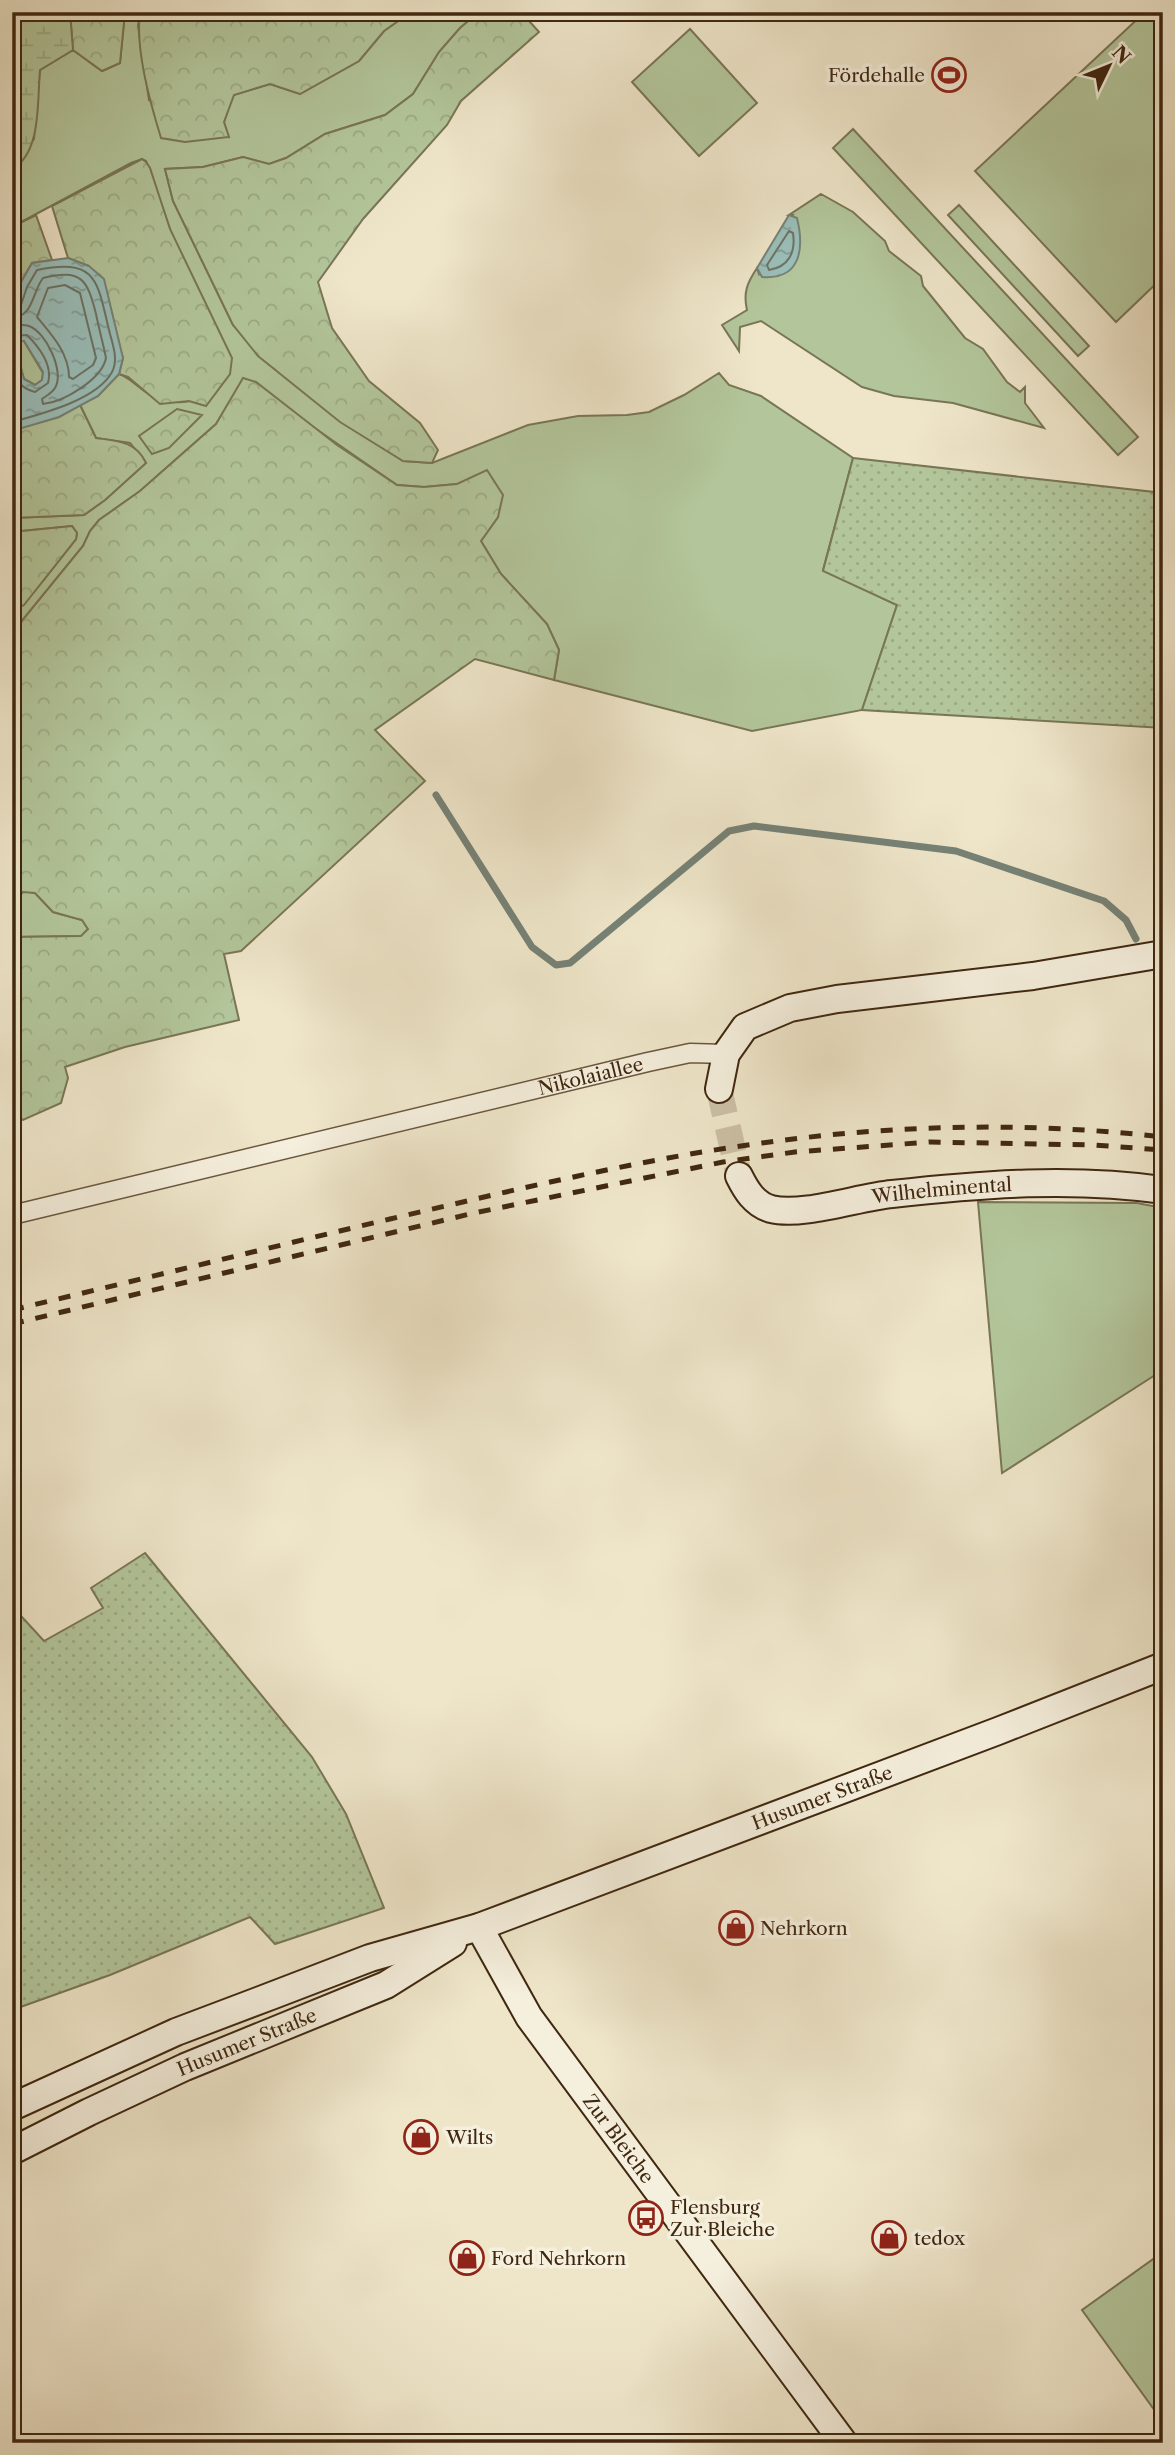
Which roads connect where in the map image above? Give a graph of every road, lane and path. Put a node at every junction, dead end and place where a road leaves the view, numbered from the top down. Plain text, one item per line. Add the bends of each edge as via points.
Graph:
1 (1163, 954) edge
2 (726, 1054) junction
3 (719, 1089) tunnel mouth
4 (739, 1176) tunnel mouth
5 (1163, 1190) edge
6 (12, 1215) edge
7 (1163, 1666) edge
8 (479, 1927) junction
9 (12, 2107) edge
10 (12, 2151) edge
11 (844, 2443) edge

1 - 2 main road via 790,1007 745,1027
2 - 3 main road
2 - 6 street, Nikolaiallee via 690,1053 648,1062
4 - 5 main road, Wilhelminental via 758,1202 769,1209 788,1211 968,1185 1062,1181
7 - 8 main road, Husumer Straße
8 - 9 main road, Husumer Straße via 370,1958 176,2032
8 - 10 main road, Husumer Straße via 386,1985 185,2067
8 - 11 main road, Zur Bleiche via 530,2017

